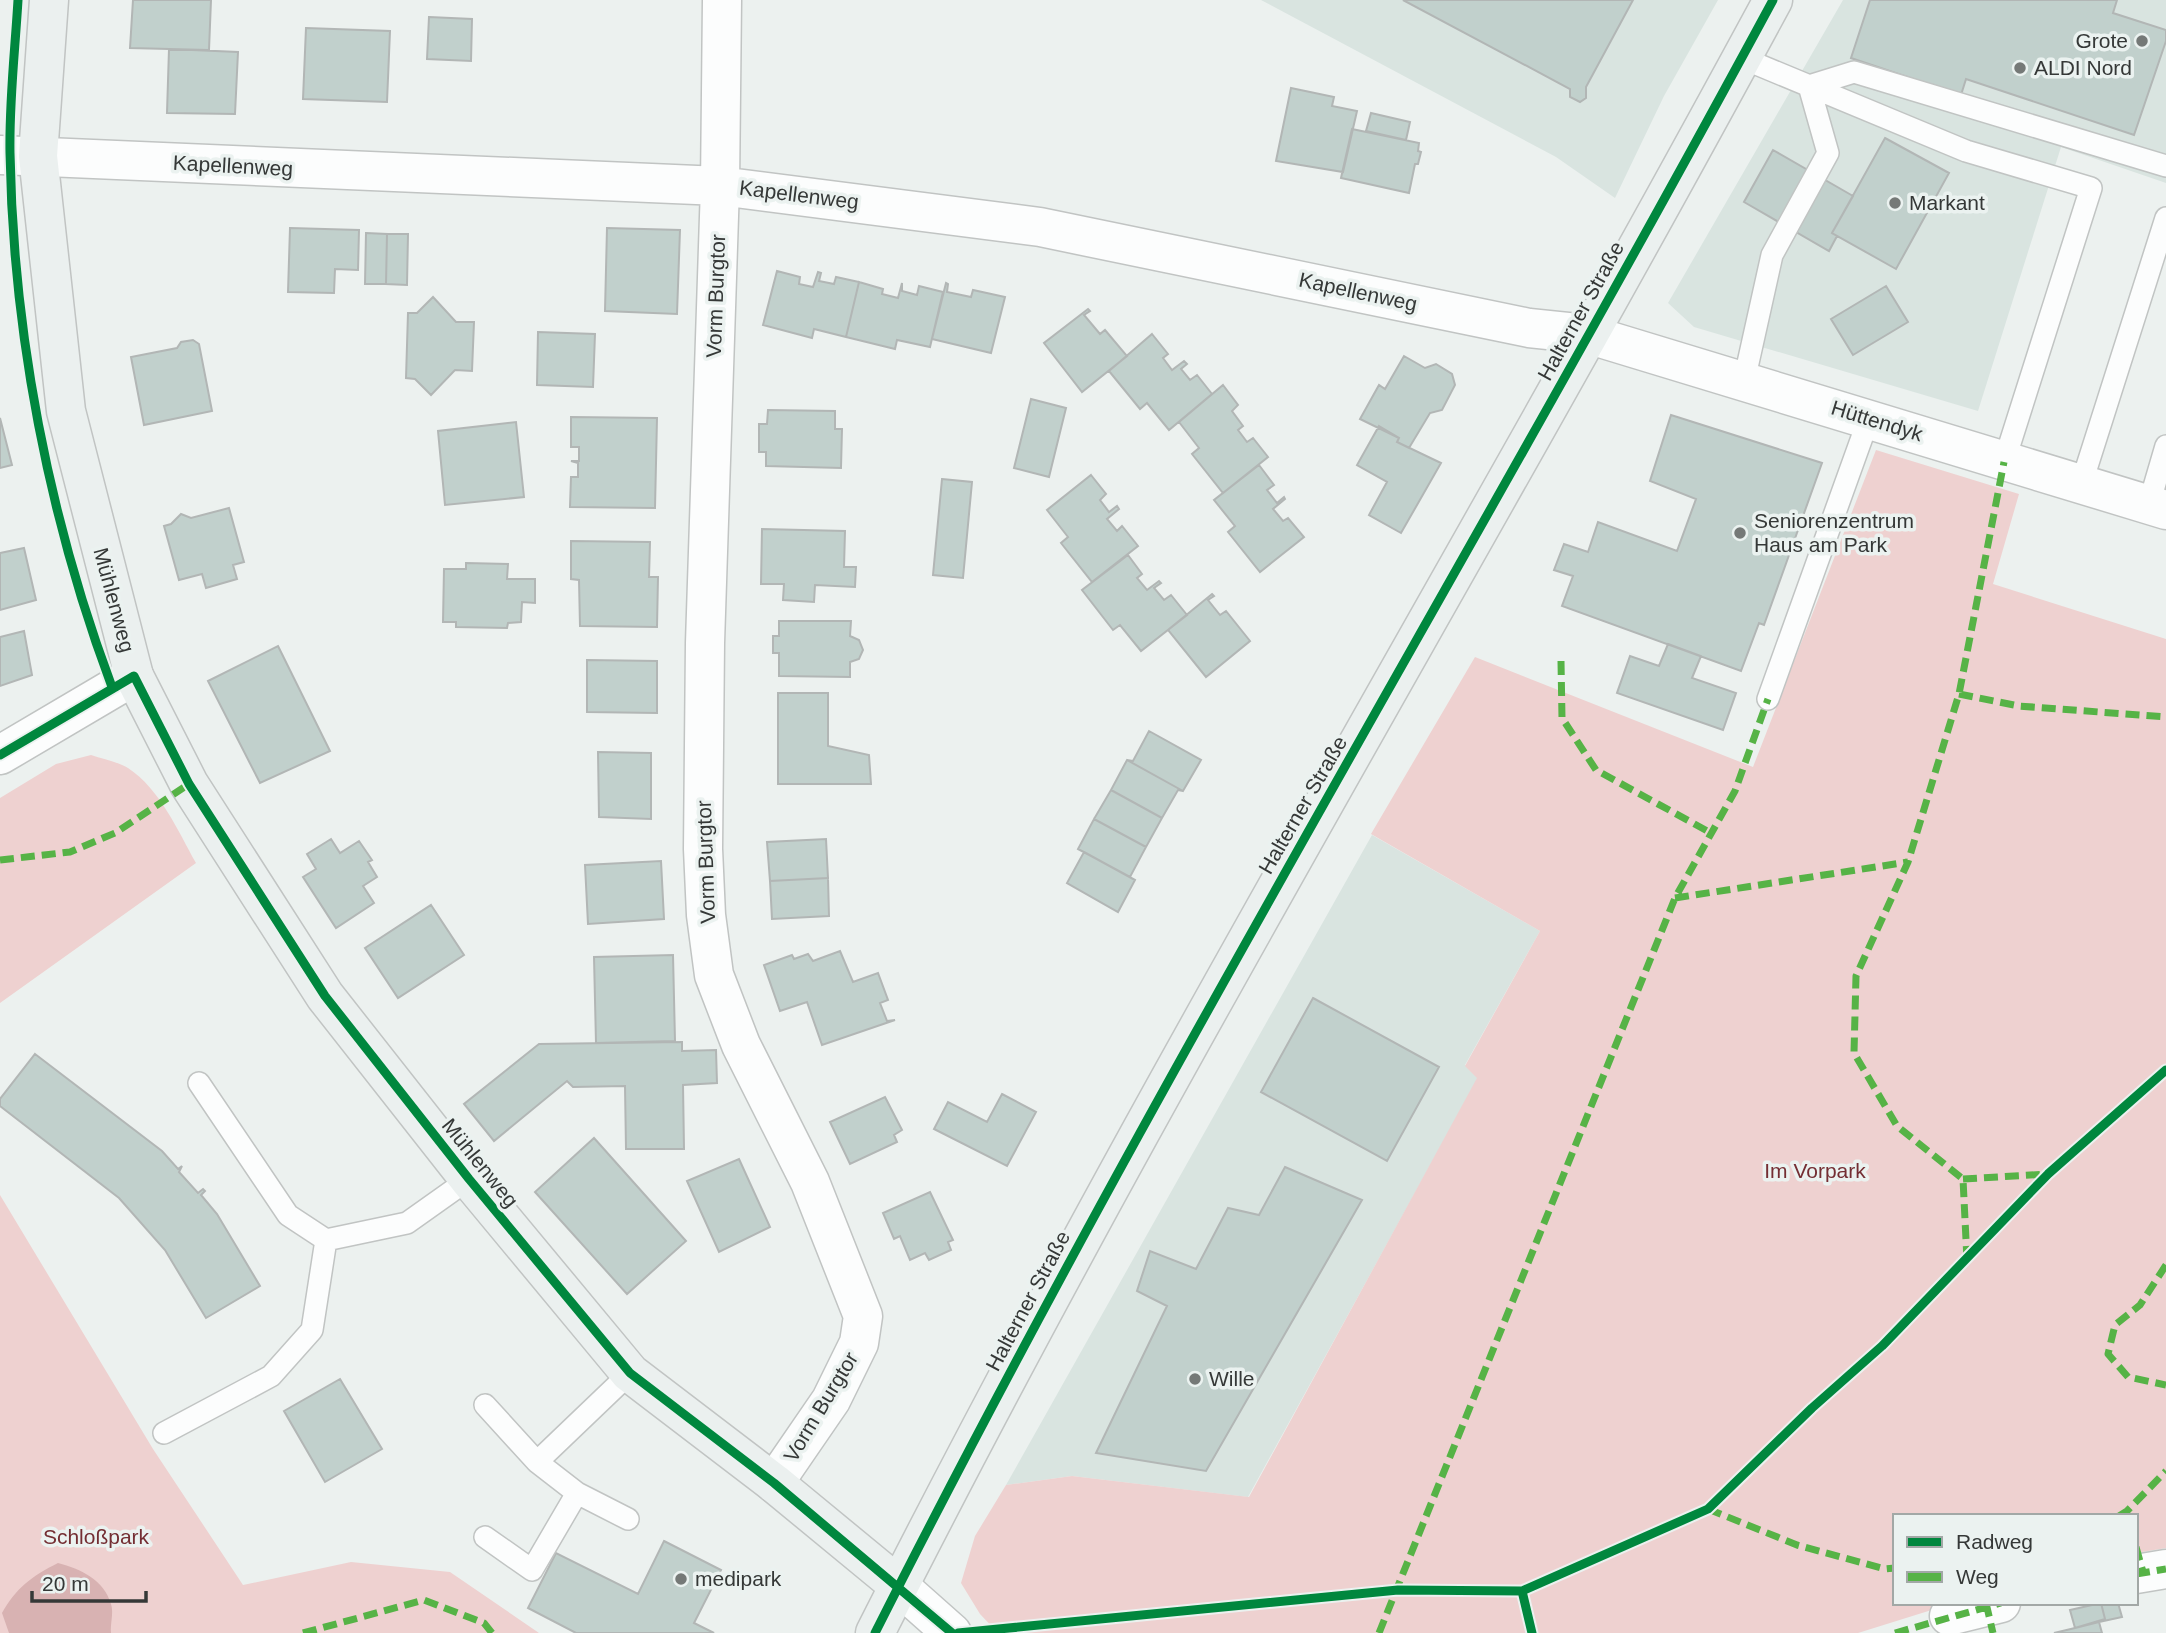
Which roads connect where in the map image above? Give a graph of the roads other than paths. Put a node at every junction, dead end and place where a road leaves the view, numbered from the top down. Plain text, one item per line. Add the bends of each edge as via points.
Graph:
1 (49, 0) edge
2 (722, 0) edge
3 (1773, 0) edge
4 (1742, 58) junction
5 (1809, 86) junction
6 (0, 155) edge
7 (38, 156) junction
8 (2166, 166) edge
9 (720, 186) junction
10 (2166, 218) edge
11 (1587, 334) junction
12 (1744, 381) junction
13 (1870, 418) junction
14 (2166, 446) edge
15 (2004, 462) junction
16 (2081, 485) junction
17 (2157, 507) edge
18 (134, 676) junction
19 (1768, 699) dead end
20 (0, 755) edge
21 (199, 1083) dead end
22 (469, 1179) junction
23 (326, 1240) junction
24 (630, 1373) junction
25 (485, 1405) dead end
26 (164, 1433) dead end
27 (537, 1462) junction
28 (774, 1483) junction
29 (577, 1493) junction
30 (628, 1519) dead end
31 (485, 1537) dead end
32 (2166, 1569) edge
33 (2138, 1574) edge
34 (899, 1586) junction
35 (1994, 1614) edge
36 (1949, 1616) dead end
37 (875, 1633) edge
38 (952, 1633) edge

1 - 7 street, Mühlenweg
2 - 9 street, Vorm Burgtor
3 - 4 street, Halterner Straße
4 - 5 lane
4 - 11 street, Halterner Straße
5 - 8 lane via 1854,72
5 - 12 lane via 1828,153 1772,255
5 - 15 lane via 1966,151 2091,188
6 - 7 street, Kapellenweg
7 - 9 street, Kapellenweg
7 - 18 street, Mühlenweg via 65,411
9 - 11 street, Kapellenweg via 1040,227 1530,328
9 - 28 street, Vorm Burgtor via 705,630 706,915 714,975 741,1045 810,1182 863,1317 859,1343 831,1400
10 - 16 lane
11 - 12 street, Hüttendyk
11 - 34 street, Halterner Straße via 1108,1187
12 - 13 street, Hüttendyk
13 - 15 street, Hüttendyk
13 - 19 lane
14 - 17 lane
15 - 16 street, Hüttendyk
16 - 17 street, Hüttendyk
18 - 20 street
18 - 22 street, Mühlenweg via 189,784 325,996
21 - 23 lane via 288,1215
22 - 23 lane via 407,1223
22 - 24 street, Mühlenweg
23 - 26 lane via 312,1330 271,1376
24 - 27 lane
24 - 28 street, Mühlenweg
25 - 27 lane
27 - 29 lane
28 - 34 street, Mühlenweg
29 - 30 lane
29 - 31 lane via 532,1570
32 - 33 street
34 - 37 street, Halterner Straße
34 - 38 street
35 - 36 street

